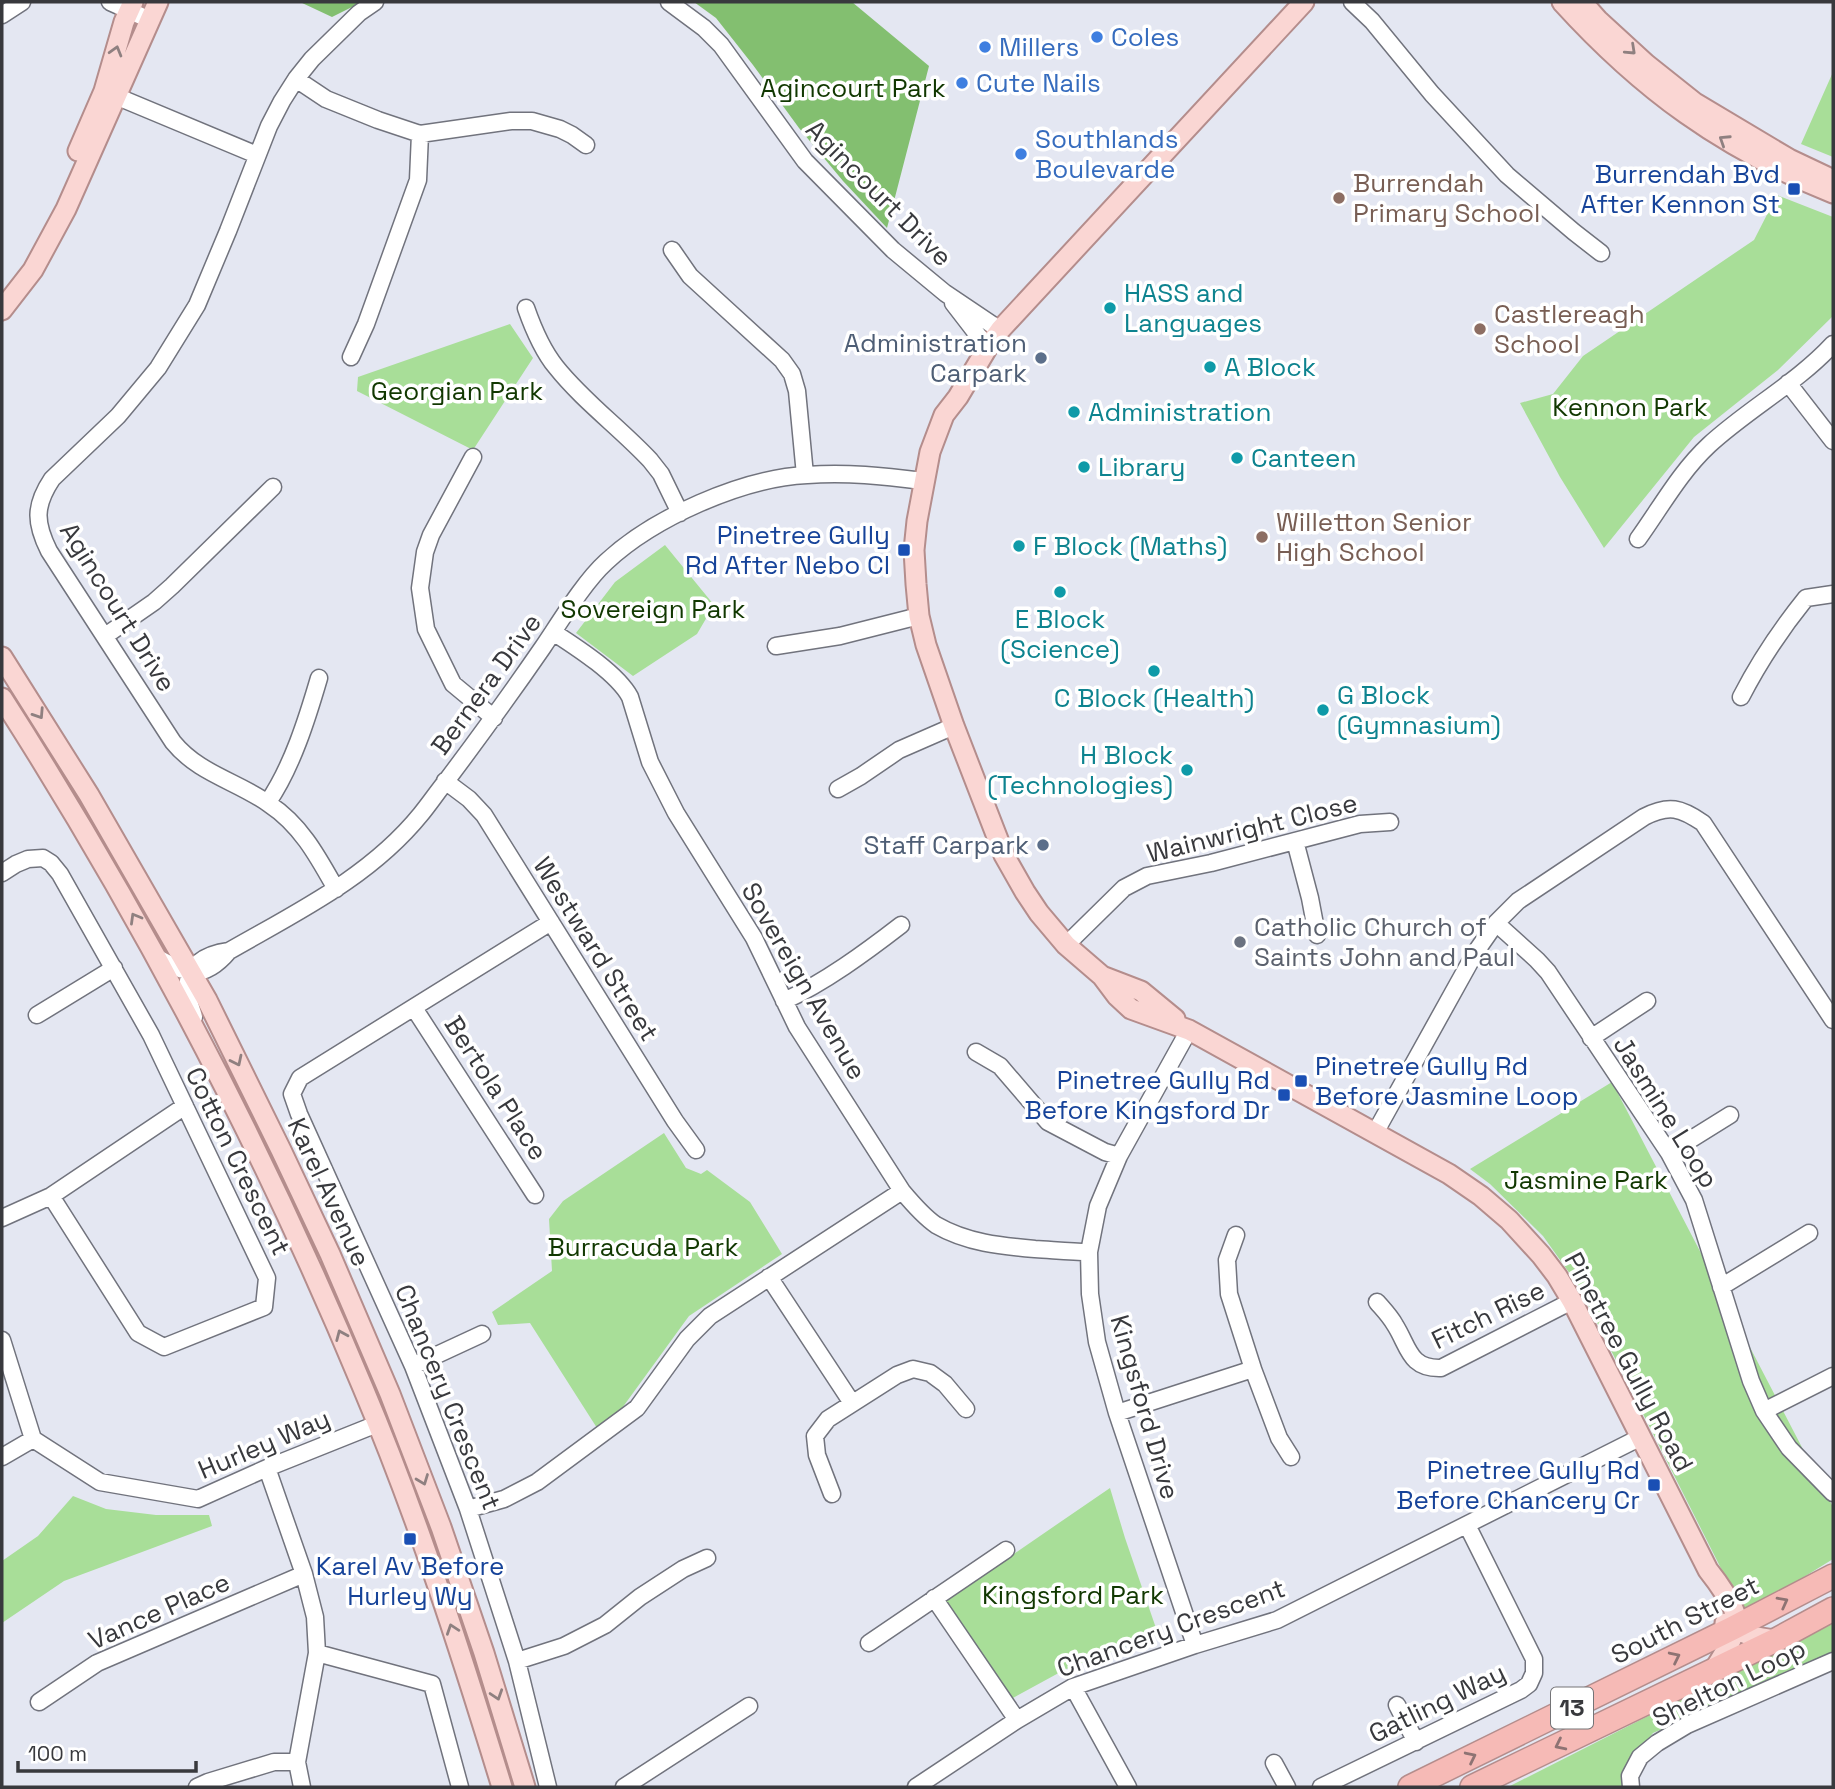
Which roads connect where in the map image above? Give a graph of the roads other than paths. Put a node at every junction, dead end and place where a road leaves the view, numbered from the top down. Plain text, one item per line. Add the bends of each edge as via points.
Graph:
1 (22, 2) edge
2 (110, 2) edge
3 (158, 2) edge
4 (375, 2) edge
5 (669, 2) edge
6 (1289, 2) edge
7 (1304, 2) edge
8 (1352, 2) edge
9 (1562, 2) edge
10 (1582, 2) edge
11 (131, 7) edge
12 (2, 15) edge
13 (150, 20) junction
14 (296, 79) junction
15 (111, 94) junction
16 (420, 134) junction
17 (586, 145) dead end
18 (257, 155) junction
19 (1833, 179) edge
20 (1833, 193) edge
21 (672, 250) dead end
22 (1601, 253) dead end
23 (2, 289) edge
24 (526, 308) dead end
25 (2, 310) edge
26 (990, 334) junction
27 (1833, 344) edge
28 (351, 357) dead end
29 (1788, 383) junction
30 (1833, 441) edge
31 (473, 457) dead end
32 (805, 475) junction
33 (923, 481) junction
34 (273, 487) dead end
35 (680, 513) junction
36 (1638, 539) dead end
37 (1833, 594) edge
38 (919, 616) junction
39 (553, 632) junction
40 (105, 636) junction
41 (776, 646) dead end
42 (2, 657) edge
43 (319, 678) dead end
44 (1741, 697) dead end
45 (2, 698) edge
46 (494, 719) junction
47 (954, 726) junction
48 (446, 781) junction
49 (838, 789) dead end
50 (268, 802) junction
51 (1391, 822) dead end
52 (1295, 841) junction
53 (2, 873) edge
54 (336, 890) junction
55 (551, 922) junction
56 (1496, 923) junction
57 (901, 925) dead end
58 (1317, 935) dead end
59 (1066, 945) junction
60 (156, 957) junction
61 (114, 968) junction
62 (191, 972) junction
63 (785, 1001) junction
64 (1647, 1001) dead end
65 (414, 1007) junction
66 (37, 1016) dead end
67 (1833, 1020) edge
68 (1189, 1030) junction
69 (1591, 1038) junction
70 (203, 1042) junction
71 (976, 1052) dead end
72 (185, 1106) junction
73 (1730, 1115) dead end
74 (1375, 1133) junction
75 (696, 1150) dead end
76 (1669, 1153) junction
77 (1119, 1156) junction
78 (902, 1191) junction
79 (535, 1195) dead end
80 (51, 1196) junction
81 (2, 1218) edge
82 (1809, 1233) dead end
83 (1236, 1235) dead end
84 (1089, 1252) junction
85 (769, 1278) junction
86 (1721, 1287) junction
87 (1572, 1301) junction
88 (1377, 1302) dead end
89 (482, 1334) dead end
90 (2, 1340) edge
91 (413, 1366) junction
92 (1253, 1369) junction
93 (1833, 1376) edge
94 (390, 1394) junction
95 (852, 1403) junction
96 (966, 1409) dead end
97 (1764, 1411) junction
98 (1117, 1413) junction
99 (377, 1424) junction
100 (1641, 1437) junction
101 (33, 1439) junction
102 (409, 1443) junction
103 (2, 1457) edge
104 (1291, 1457) dead end
105 (267, 1468) junction
106 (1833, 1493) edge
107 (832, 1494) dead end
108 (468, 1509) junction
109 (1467, 1525) junction
110 (1006, 1550) dead end
111 (707, 1558) dead end
112 (304, 1574) junction
113 (1833, 1576) edge
114 (934, 1598) junction
115 (1833, 1609) edge
116 (1733, 1629) junction
117 (1776, 1640) junction
118 (869, 1643) dead end
119 (1195, 1645) junction
120 (317, 1653) junction
121 (517, 1661) junction
122 (1833, 1661) edge
123 (1714, 1670) junction
124 (1073, 1687) junction
125 (39, 1702) dead end
126 (1397, 1705) dead end
127 (749, 1706) dead end
128 (1017, 1720) junction
129 (1416, 1742) junction
130 (297, 1762) junction
131 (1274, 1763) dead end
132 (198, 1787) edge
133 (302, 1787) edge
134 (460, 1787) edge
135 (502, 1787) edge
136 (525, 1787) edge
137 (548, 1787) edge
138 (624, 1787) edge
139 (916, 1787) edge
140 (1128, 1787) edge
141 (1287, 1787) edge
142 (1321, 1787) edge
143 (1410, 1787) edge
144 (1472, 1787) edge
145 (1631, 1787) edge

1 - 12 street
2 - 11 street
3 - 13 main road
4 - 14 street, Agincourt Drive via 340,30
5 - 26 street, Agincourt Drive via 721,45 805,161 894,250
6 - 26 main road, Pinetree Gully Road
7 - 26 main road, Pinetree Gully Road
8 - 22 street via 1507,175
20 -> 9 main road via 1748,154 1686,115 1635,75
10 -> 19 main road via 1646,64 1695,103 1788,159
11 - 13 street
15 -> 11 main road
13 - 15 main road
14 - 16 street via 326,99
14 - 18 street, Agincourt Drive
15 - 18 street
15 - 23 main road via 41,233
15 - 25 main road via 66,209 33,270
16 - 17 street via 532,121 560,129
16 - 28 street via 418,180
18 - 40 street, Agincourt Drive via 191,316 158,368 118,416 52,479 39,505 40,533
21 - 32 street via 691,276 792,374
24 - 35 street via 554,365 650,460
26 - 33 main road, Pinetree Gully Road via 944,415
27 - 29 street
29 - 30 street
29 - 36 street via 1687,467
31 - 46 street via 431,535 420,588 426,629 453,684
32 - 33 street, Bernera Drive via 866,474
32 - 35 street, Bernera Drive via 766,481
33 - 38 main road, Pinetree Gully Road via 914,550
34 - 40 street via 154,602
35 - 39 street, Bernera Drive via 642,534 605,563
37 - 44 street via 1806,598
38 - 41 street
38 - 47 main road, Pinetree Gully Road
39 - 46 street, Bernera Drive
39 - 63 street, Sovereign Avenue via 625,687 661,785 754,938
40 - 50 street, Agincourt Drive via 184,754
42 -> 62 main road, Karel Avenue via 89,795
43 - 50 street via 295,747
60 -> 45 main road, Karel Avenue
46 - 48 street, Bernera Drive
47 - 49 street via 899,750
47 - 59 main road, Pinetree Gully Road via 1004,855 1032,903
48 - 54 street, Bernera Drive via 398,840
48 - 55 street, Westward Street via 484,815
50 - 54 street, Agincourt Drive via 303,835
51 - 52 street, Wainwright Close via 1360,824
52 - 58 street
52 - 59 street, Wainwright Close via 1147,876 1124,888
53 - 61 street, Cotton Crescent via 28,859 43,858 51,863
54 - 62 street, Bernera Drive via 229,951 204,973
55 - 65 street, Chancery Crescent
55 - 75 street, Westward Street
56 - 67 street via 1518,901 1644,817 1673,808 1687,812 1703,823
56 - 69 street, Jasmine Loop via 1548,972
56 - 74 street
57 - 63 street
59 - 68 main road, Pinetree Gully Road via 1131,1009
60 - 62 street
60 - 70 main road, Karel Avenue
61 - 66 street
61 - 72 street, Cotton Crescent
62 - 70 street via 187,991
62 -> 94 main road, Karel Avenue via 281,1150
63 - 78 street, Sovereign Avenue
64 - 69 street
65 - 79 street, Bertola Place
65 - 91 street, Chancery Crescent via 300,1078 292,1094
68 - 74 main road, Pinetree Gully Road
68 - 77 street, Kingsford Drive
69 - 76 street, Jasmine Loop
99 -> 70 main road, Karel Avenue via 322,1292
71 - 77 street via 1000,1066 1048,1122
72 - 80 street
72 - 80 street, Cotton Crescent via 267,1278 264,1307 164,1347 146,1338 138,1333
73 - 76 street
74 - 87 main road, Pinetree Gully Road via 1449,1174 1496,1207 1541,1255
76 - 86 street, Jasmine Loop via 1694,1200
77 - 84 street, Kingsford Drive via 1098,1206
78 - 84 street, Sovereign Avenue via 936,1224 966,1239 998,1246
78 - 85 street
80 - 81 street
82 - 86 street
83 - 92 street via 1227,1260 1228,1294
84 - 98 street, Kingsford Drive via 1092,1319
85 - 95 street
85 - 108 street via 699,1325 637,1408 537,1482 504,1499
86 - 97 street, Jasmine Loop
87 - 88 street, Fitch Rise via 1441,1368 1426,1369 1413,1359
87 - 100 main road, Pinetree Gully Road
89 - 91 street
90 - 101 street
91 - 108 street, Chancery Crescent
92 - 98 street
92 - 104 street
93 - 97 street
94 - 99 street
94 - 102 main road, Karel Avenue
95 - 96 street via 913,1369 930,1373 945,1384
95 - 107 street via 828,1419 816,1436 817,1455
97 - 106 street, Jasmine Loop via 1789,1448
98 - 119 street, Kingsford Drive
99 - 102 street
99 - 105 street, Hurley Way
135 -> 99 main road, Karel Avenue via 445,1609
100 - 109 street, Chancery Crescent
100 - 116 main road, Pinetree Gully Road via 1708,1570 1710,1591 1725,1623
101 - 103 street
101 - 105 street, Hurley Way via 100,1482 198,1499
102 -> 136 main road, Karel Avenue via 484,1653
105 - 112 street
108 - 121 street, Chancery Crescent
109 - 119 street, Chancery Crescent via 1277,1620
109 - 129 street, Gatling Way via 1534,1659 1534,1673 1521,1690
110 - 114 street
111 - 121 street via 651,1590 605,1625 564,1646
112 - 120 street via 315,1617
112 - 125 street, Vance Place via 97,1663
116 -> 113 highway, South Street / 13
114 - 118 street
114 - 128 street
115 - 117 highway, 13
116 - 117 main road
116 - 123 main road
143 -> 116 highway, South Street / 13
117 - 123 highway, 13
119 - 124 street, Chancery Crescent
120 - 130 street
120 - 134 street via 432,1685
121 - 137 street, Chancery Crescent
122 - 145 street, Shelton Loop via 1687,1725 1657,1743 1640,1757 1630,1776
123 -> 144 highway, 13
124 - 128 street, Chancery Crescent
124 - 140 street
126 - 129 street
127 - 138 street
128 - 139 street, Chancery Crescent
129 - 142 street, Gatling Way
130 - 132 street via 274,1762
130 - 133 street
131 - 141 street

